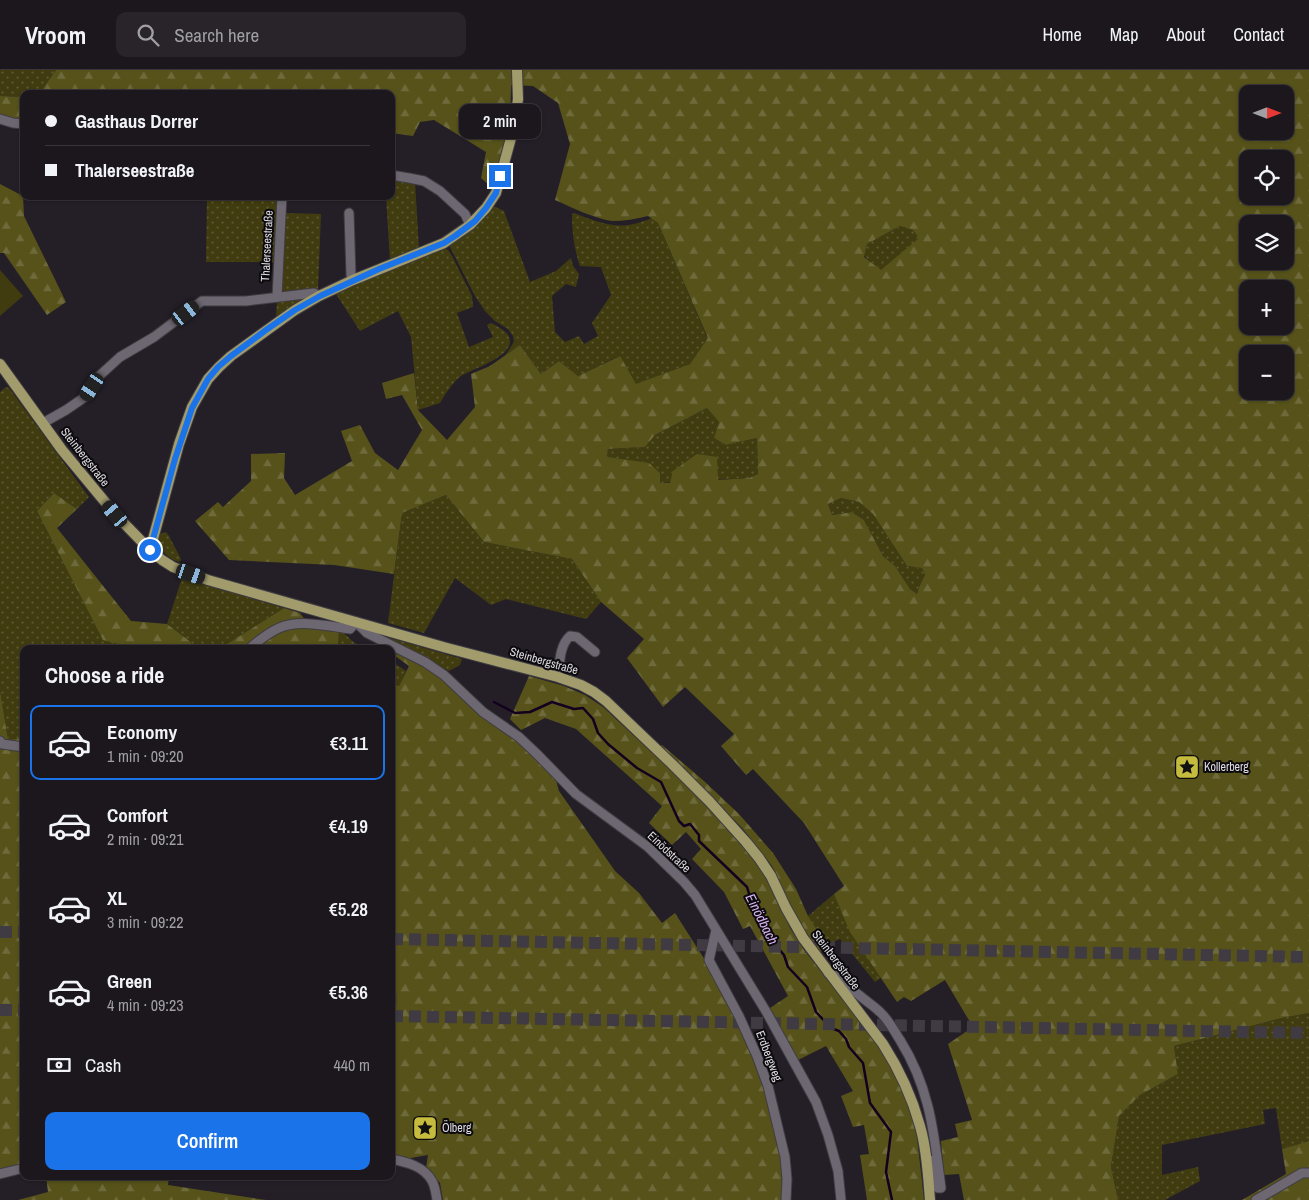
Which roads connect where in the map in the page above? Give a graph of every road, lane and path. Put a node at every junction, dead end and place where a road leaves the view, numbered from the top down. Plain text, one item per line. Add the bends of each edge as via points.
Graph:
1 (517, 70) edge
2 (0, 119) edge
3 (20, 124) edge
4 (395, 176) edge
5 (282, 200) edge
6 (349, 214) dead end
7 (470, 225) junction
8 (353, 280) junction
9 (320, 296) junction
10 (277, 297) junction
11 (0, 364) edge
12 (43, 423) junction
13 (150, 550) junction
14 (356, 622) junction
15 (254, 645) edge
16 (390, 645) edge
17 (395, 647) edge
18 (595, 652) dead end
19 (558, 677) junction
20 (0, 741) edge
21 (20, 747) edge
22 (716, 930) junction
23 (828, 973) junction
24 (395, 1160) edge
25 (925, 1160) junction
26 (20, 1169) edge
27 (1309, 1173) edge
28 (0, 1174) edge
29 (437, 1200) edge
30 (786, 1200) edge
31 (841, 1200) edge
32 (930, 1200) edge
33 (1256, 1200) edge

1 - 7 main road, Thalerseestraße via 518,99 514,127 496,193
2 - 3 street
4 - 7 street via 424,182 440,191 465,214
5 - 10 street, Thalerseestraße
6 - 8 street
7 - 8 main road, Thalerseestraße via 444,243
8 - 9 main road, Thalerseestraße
9 - 10 street, Thalerseestraße via 314,293
9 - 13 main road, Thalerseestraße via 245,346 208,379 192,408 179,444
10 - 12 street, Thalerseestraße via 202,301 154,337 120,357 98,376 85,397
11 - 12 main road, Steinbergstraße
12 - 13 main road, Steinbergstraße via 115,514
13 - 14 main road, Steinbergstraße via 173,567 199,577
14 - 15 street via 350,629 312,624 280,628
14 - 16 street, Einödstraße via 366,633
14 - 19 main road, Steinbergstraße
17 - 22 street, Einödstraße via 444,674 483,712 537,754 576,794 648,847 695,895
18 - 19 street via 577,637 570,636 561,649
19 - 23 main road, Steinbergstraße via 581,685 606,701 710,802 759,858 803,938
20 - 21 street
22 - 30 street, Erdbergweg via 709,960 739,1016 768,1086 785,1157
22 - 31 street, Einödstraße via 816,1102 838,1171
23 - 25 main road, Steinbergstraße via 892,1059 920,1127
23 - 25 street via 834,971 880,1012 910,1056 929,1108 941,1188 938,1188 930,1160
24 - 29 street via 422,1169 432,1180
25 - 32 main road, Steinbergstraße
26 - 28 street
27 - 33 street via 1302,1173

